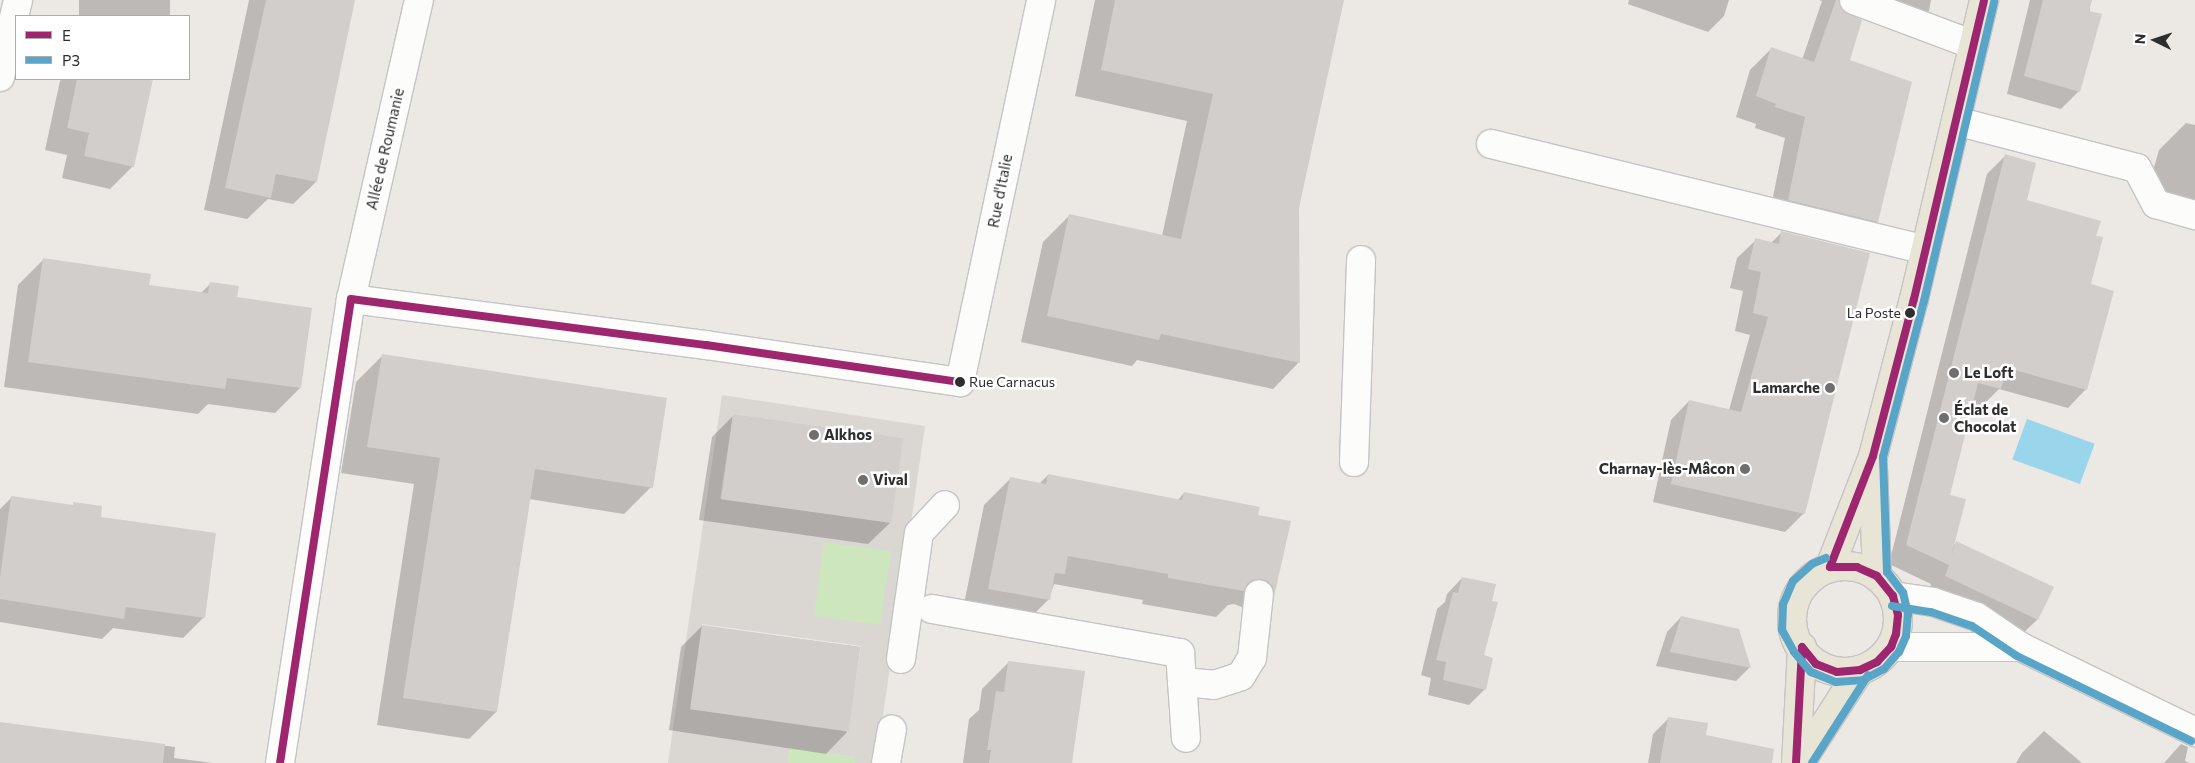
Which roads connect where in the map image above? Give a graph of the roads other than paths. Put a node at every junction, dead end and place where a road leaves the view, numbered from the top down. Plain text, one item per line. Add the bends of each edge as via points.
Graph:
1 (18, 0) edge
2 (419, 0) edge
3 (1040, 0) edge
4 (1854, 0) edge
5 (1984, 0) edge
6 (1974, 45) junction
7 (0, 77) edge
8 (1956, 120) junction
9 (1491, 144) dead end
10 (2195, 216) edge
11 (1925, 250) junction
12 (1361, 260) dead end
13 (351, 299) junction
14 (1873, 456) junction
15 (1354, 462) dead end
16 (945, 505) dead end
17 (1830, 567) junction
18 (1885, 586) junction
19 (1259, 594) dead end
20 (932, 609) dead end
21 (1802, 647) junction
22 (1891, 647) junction
23 (2021, 647) junction
24 (901, 658) dead end
25 (1860, 670) junction
26 (1182, 682) junction
27 (892, 730) dead end
28 (2195, 732) edge
29 (1186, 738) dead end
30 (280, 763) edge
31 (886, 763) edge
32 (1796, 763) edge
33 (1800, 763) edge

1 - 7 street
2 - 13 street, Allée de Roumanie
3 - 13 street, Rue d'Italie via 960,382
4 - 6 street
5 - 6 main road
6 - 8 main road
8 - 10 street via 2137,168 2156,204
8 - 11 main road
9 - 11 street
11 - 14 main road
12 - 15 street
13 - 30 street, Allée de Roumanie
14 - 17 main road
14 - 18 main road
16 - 24 street via 919,533
17 - 18 main road via 1857,566
17 - 21 main road via 1818,572 1802,586 1793,606 1792,627
18 - 22 main road via 1898,615
18 - 23 street via 1977,617
19 - 26 street via 1252,658 1241,676 1214,685
20 - 26 street via 1180,654
21 - 25 main road via 1816,664 1837,672
21 - 32 main road
22 - 23 street
22 - 25 main road via 1876,662
23 - 28 street
25 - 33 main road
26 - 29 street
27 - 31 street

